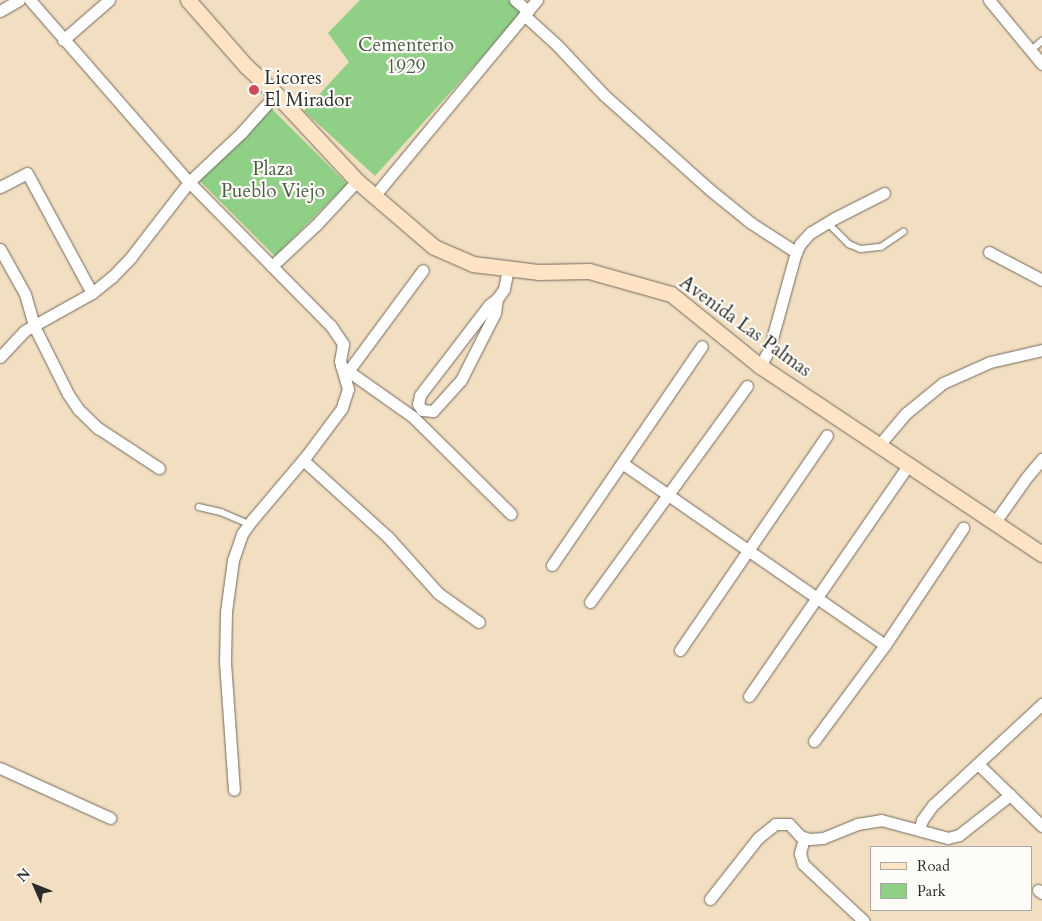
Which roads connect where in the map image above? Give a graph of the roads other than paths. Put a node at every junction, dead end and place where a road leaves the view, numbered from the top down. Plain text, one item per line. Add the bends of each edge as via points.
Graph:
1 (19, 0) edge
2 (30, 0) edge
3 (109, 0) edge
4 (188, 0) edge
5 (515, 0) edge
6 (537, 0) edge
7 (989, 0) edge
8 (0, 11) edge
9 (526, 13) junction
10 (63, 40) junction
11 (1042, 41) edge
12 (1030, 50) junction
13 (1042, 64) edge
14 (276, 94) junction
15 (357, 181) junction
16 (188, 182) junction
17 (0, 186) edge
18 (884, 193) dead end
19 (375, 195) junction
20 (828, 223) junction
21 (903, 232) dead end
22 (0, 249) edge
23 (796, 252) junction
24 (989, 252) dead end
25 (272, 266) junction
26 (508, 268) junction
27 (423, 270) dead end
28 (1042, 280) edge
29 (92, 293) junction
30 (497, 300) junction
31 (34, 326) junction
32 (702, 346) dead end
33 (1042, 350) edge
34 (0, 357) edge
35 (760, 366) junction
36 (345, 368) junction
37 (747, 386) dead end
38 (827, 435) dead end
39 (880, 444) junction
40 (302, 460) junction
41 (1041, 461) edge
42 (622, 462) junction
43 (909, 464) junction
44 (160, 468) dead end
45 (668, 495) junction
46 (199, 507) dead end
47 (511, 514) dead end
48 (995, 522) junction
49 (249, 524) junction
50 (964, 528) dead end
51 (748, 550) junction
52 (1042, 554) edge
53 (552, 565) dead end
54 (816, 598) junction
55 (590, 602) dead end
56 (479, 622) dead end
57 (885, 645) junction
58 (680, 650) dead end
59 (750, 696) dead end
60 (1042, 704) edge
61 (814, 741) dead end
62 (978, 764) junction
63 (0, 768) edge
64 (234, 790) dead end
65 (1010, 795) junction
66 (110, 818) dead end
67 (1042, 826) edge
68 (919, 830) junction
69 (804, 838) junction
70 (710, 899) dead end
71 (864, 921) edge

1 - 8 street
2 - 10 street
3 - 10 street
4 - 14 street, Avenida Las Palmas via 246,66
5 - 9 street
6 - 9 street
7 - 12 street
9 - 19 street
9 - 23 street via 604,95 709,189 751,223
10 - 16 street
11 - 12 lane
12 - 13 street
14 - 15 street, Avenida Las Palmas
14 - 16 street via 242,132
15 - 19 street, Avenida Las Palmas
15 - 25 street via 316,226
16 - 25 street
16 - 29 street via 122,268
17 - 29 street via 27,173
18 - 20 street
19 - 26 street, Avenida Las Palmas via 434,247 473,264
20 - 21 lane via 850,244 861,249 881,247
20 - 23 street via 810,234
22 - 31 street via 25,294
23 - 35 street via 769,350
24 - 28 street
25 - 36 street via 339,335
26 - 30 street via 504,290
26 - 35 street, Avenida Las Palmas via 538,272 589,271 671,294
27 - 36 street
29 - 31 street
30 - 30 street via 494,313 461,380 433,411 422,410 418,404 420,395
31 - 34 street via 19,336
31 - 44 street via 78,409 98,428
32 - 42 street
33 - 39 street via 990,362 943,383 905,414
35 - 39 street, Avenida Las Palmas
36 - 40 street via 348,390 345,401 338,415
36 - 47 street via 412,416
37 - 45 street
38 - 51 street
39 - 43 street, Avenida Las Palmas
40 - 49 street
40 - 56 street via 388,537 438,593
41 - 48 street
42 - 45 street
42 - 53 street
43 - 48 street, Avenida Las Palmas
43 - 54 street
45 - 51 street
45 - 55 street
46 - 49 lane
48 - 52 street, Avenida Las Palmas
49 - 64 street via 233,560 226,612 225,662
50 - 57 street
51 - 54 street
51 - 58 street
54 - 57 street
54 - 59 street
57 - 61 street
60 - 62 street
62 - 65 street
62 - 68 street via 933,805
63 - 66 street
65 - 67 street
65 - 68 street via 954,837 943,838
68 - 69 street via 882,820 857,824 823,838
69 - 70 street via 785,823 770,826
69 - 71 street via 800,853 803,864

